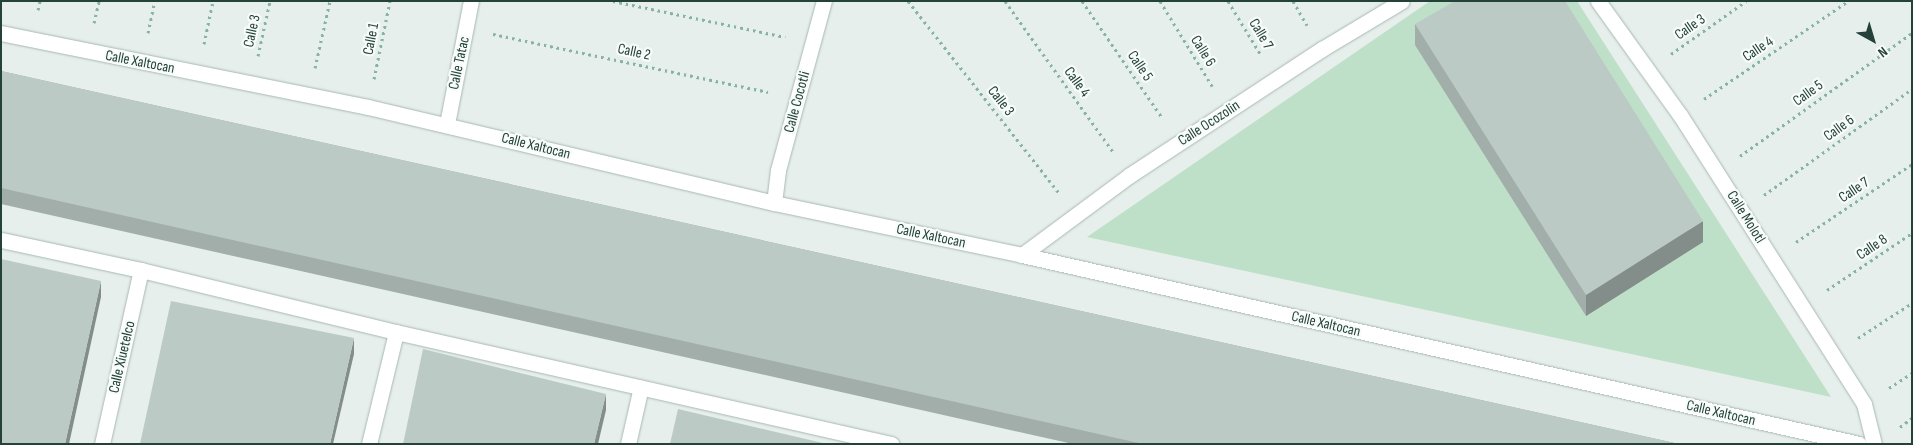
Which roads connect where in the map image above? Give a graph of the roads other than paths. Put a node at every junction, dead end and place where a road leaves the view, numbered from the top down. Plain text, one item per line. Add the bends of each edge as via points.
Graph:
1 (471, 1) edge
2 (824, 1) edge
3 (1402, 1) edge
4 (1598, 1) edge
5 (1, 33) edge
6 (447, 124) junction
7 (774, 203) junction
8 (1, 240) edge
9 (1022, 255) junction
10 (141, 270) junction
11 (396, 332) junction
12 (641, 387) junction
13 (102, 444) edge
14 (369, 444) edge
15 (628, 444) edge
16 (890, 444) edge
17 (1859, 444) edge
18 (1874, 444) edge

1 - 6 street, Calle Tatac
2 - 7 street, Calle Cocotli via 778,170
3 - 9 street, Calle Ocozolin via 1275,79 1130,175
4 - 18 street, Calle Molotl via 1680,115 1864,404
5 - 6 street, Calle Xaltocan
6 - 7 street, Calle Xaltocan
7 - 9 street, Calle Xaltocan
8 - 10 street
9 - 17 street, Calle Xaltocan
10 - 11 street
10 - 13 street, Calle Xiuetelco
11 - 12 street
11 - 14 street
12 - 15 street
12 - 16 street

